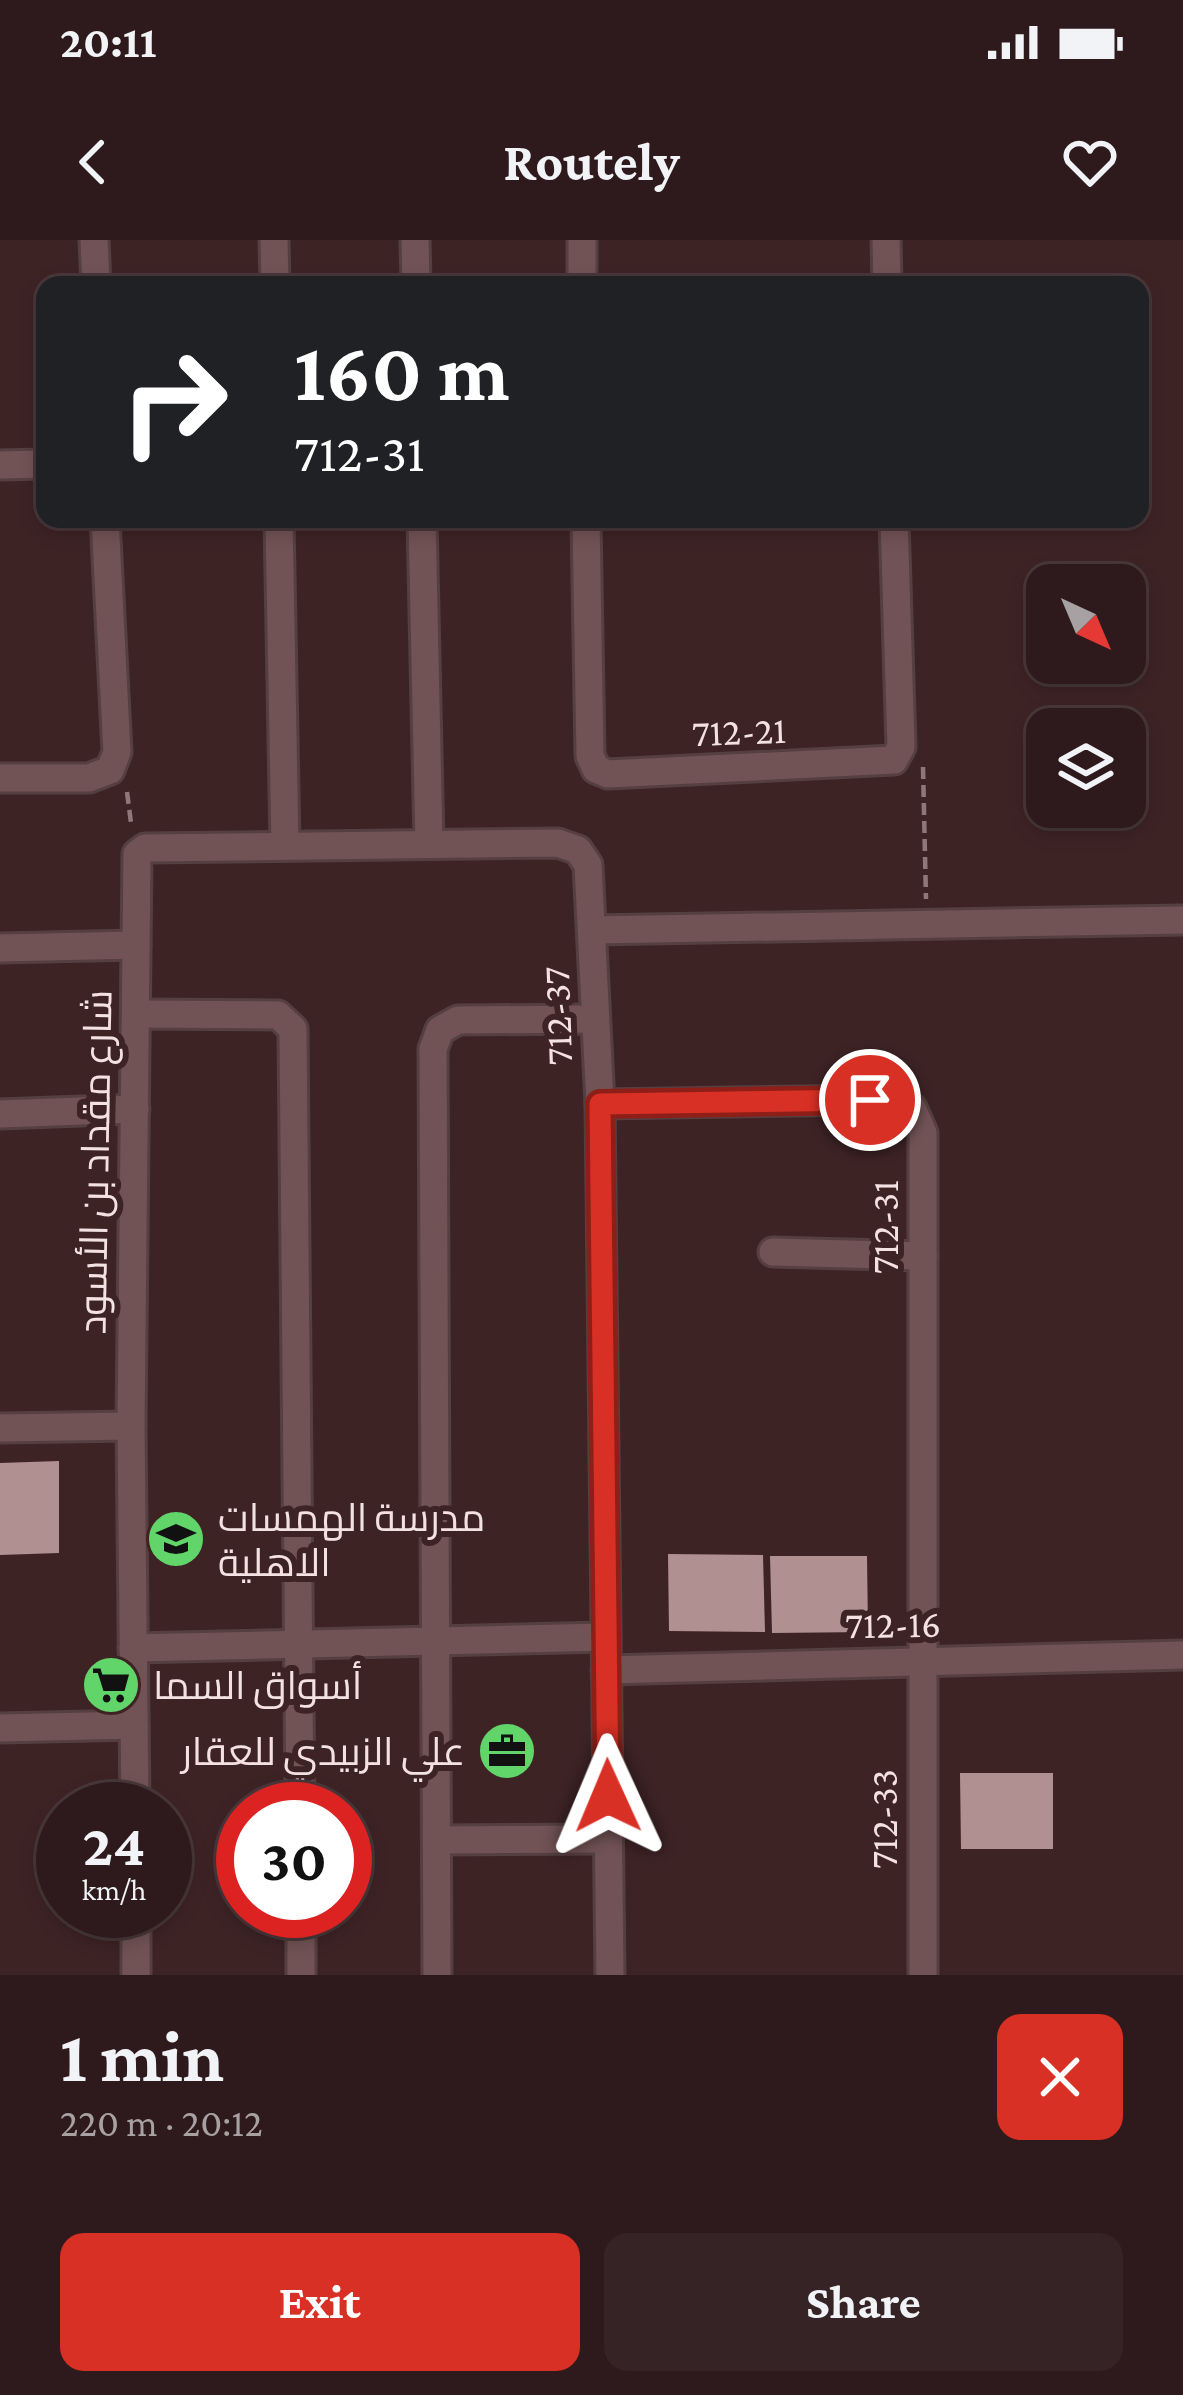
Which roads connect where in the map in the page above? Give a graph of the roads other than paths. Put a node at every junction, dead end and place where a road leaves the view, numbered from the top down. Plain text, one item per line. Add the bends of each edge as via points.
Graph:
1 (94, 240) edge
2 (274, 240) edge
3 (416, 240) edge
4 (582, 240) edge
5 (886, 240) edge
6 (96, 276) edge
7 (275, 276) edge
8 (416, 276) edge
9 (582, 276) edge
10 (887, 276) edge
11 (36, 464) edge
12 (0, 465) edge
13 (105, 528) edge
14 (279, 528) edge
15 (422, 528) edge
16 (586, 528) edge
17 (894, 528) edge
18 (0, 778) edge
19 (429, 844) junction
20 (285, 846) junction
21 (1183, 920) edge
22 (593, 930) junction
23 (136, 945) junction
24 (0, 948) edge
25 (136, 1015) junction
26 (594, 1019) junction
27 (600, 1104) junction
28 (135, 1109) junction
29 (0, 1114) edge
30 (773, 1252) dead end
31 (922, 1256) junction
32 (131, 1426) junction
33 (0, 1428) edge
34 (606, 1637) junction
35 (436, 1642) junction
36 (300, 1645) junction
37 (133, 1648) junction
38 (1183, 1655) edge
39 (920, 1662) junction
40 (605, 1670) junction
41 (134, 1725) junction
42 (0, 1728) edge
43 (135, 1782) edge
44 (300, 1782) edge
45 (608, 1839) junction
46 (438, 1840) junction
47 (136, 1938) edge
48 (301, 1938) edge
49 (136, 1975) edge
50 (301, 1975) edge
51 (437, 1975) edge
52 (610, 1975) edge
53 (923, 1975) edge

1 - 6 street
2 - 7 street
3 - 8 street
4 - 9 street
5 - 10 street
11 - 12 street
13 - 18 street via 117,752 110,770 89,778
14 - 20 street
15 - 19 street
16 - 17 street, 712-21 via 590,756 608,774 893,760 901,747
19 - 20 street
19 - 22 street, 712-37 via 558,843 578,850 588,865
20 - 23 street, شارع مقداد بن الأسود via 145,848 137,854
21 - 22 street
22 - 26 street, 712-37
23 - 24 street
23 - 25 street, شارع مقداد بن الأسود
25 - 28 street, شارع مقداد بن الأسود
25 - 36 street via 278,1015 292,1029
26 - 27 street, 712-37
26 - 35 street via 458,1020 440,1030 433,1049
27 - 31 street, 712-31 via 870,1100 912,1108 923,1133
27 - 34 street, 712-37
28 - 29 street
28 - 32 street, شارع مقداد بن الأسود
30 - 31 street
31 - 39 street, 712-31
32 - 33 street
32 - 37 street, شارع مقداد بن الأسود
34 - 35 street
34 - 40 street, 712-37
35 - 36 street
35 - 46 street
36 - 37 street
36 - 44 street
37 - 41 street, شارع مقداد بن الأسود
38 - 39 street, 712-16
39 - 40 street, 712-16
39 - 53 street, 712-33
40 - 45 street, 712-37
41 - 42 street
41 - 43 street, شارع مقداد بن الأسود
45 - 46 street
45 - 52 street, 712-37
46 - 51 street
47 - 49 street
48 - 50 street

